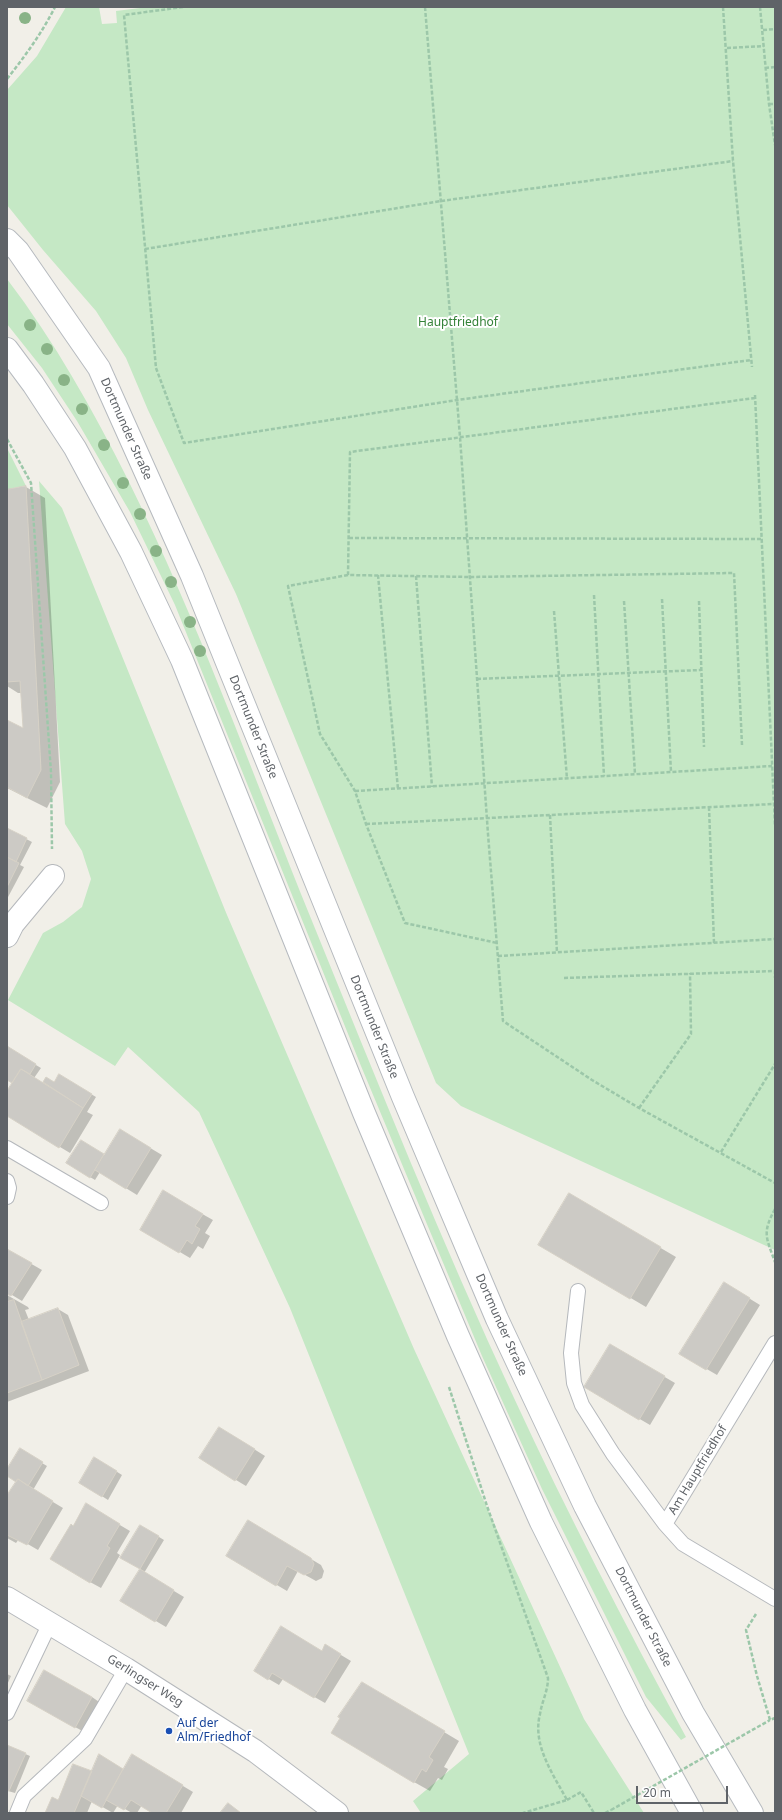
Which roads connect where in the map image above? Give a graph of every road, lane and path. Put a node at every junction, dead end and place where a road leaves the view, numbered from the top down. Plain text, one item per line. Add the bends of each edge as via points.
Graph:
1 (55, 7) edge
2 (184, 7) edge
3 (425, 7) edge
4 (723, 7) edge
5 (760, 7) edge
6 (775, 29) edge
7 (763, 30) junction
8 (764, 46) junction
9 (726, 48) junction
10 (775, 67) edge
11 (765, 68) junction
12 (7, 79) edge
13 (769, 104) junction
14 (775, 104) edge
15 (775, 145) edge
16 (733, 161) junction
17 (441, 201) junction
18 (7, 232) edge
19 (13, 245) edge
20 (145, 249) junction
21 (7, 349) edge
22 (751, 360) junction
23 (752, 367) dead end
24 (457, 400) junction
25 (460, 437) junction
26 (7, 439) edge
27 (349, 538) junction
28 (467, 538) junction
29 (762, 539) junction
30 (348, 574) junction
31 (378, 575) junction
32 (416, 576) junction
33 (470, 576) junction
34 (594, 595) dead end
35 (662, 599) dead end
36 (624, 601) dead end
37 (699, 601) dead end
38 (554, 611) dead end
39 (701, 670) junction
40 (667, 671) junction
41 (628, 673) junction
42 (598, 674) junction
43 (560, 676) junction
44 (477, 679) junction
45 (742, 745) dead end
46 (704, 747) dead end
47 (772, 766) junction
48 (671, 772) junction
49 (635, 774) junction
50 (604, 776) junction
51 (567, 779) junction
52 (484, 783) junction
53 (432, 787) junction
54 (398, 789) junction
55 (355, 791) junction
56 (774, 804) junction
57 (709, 807) junction
58 (550, 815) junction
59 (487, 818) junction
60 (366, 824) junction
61 (775, 826) edge
62 (52, 876) joint
63 (7, 936) edge
64 (775, 939) edge
65 (497, 943) junction
66 (714, 943) junction
67 (557, 953) junction
68 (498, 956) junction
69 (690, 974) junction
70 (564, 978) dead end
71 (775, 978) edge
72 (775, 1064) edge
73 (774, 1069) edge
74 (639, 1108) junction
75 (7, 1148) edge
76 (721, 1152) junction
77 (7, 1181) edge
78 (775, 1182) edge
79 (7, 1197) edge
80 (101, 1203) dead end
81 (775, 1209) edge
82 (775, 1262) edge
83 (578, 1291) dead end
84 (775, 1343) edge
85 (448, 1382) dead end
86 (665, 1524) junction
87 (771, 1597) edge
88 (7, 1598) edge
89 (50, 1624) junction
90 (126, 1669) junction
91 (7, 1713) edge
92 (775, 1718) edge
93 (770, 1720) junction
94 (567, 1800) junction
95 (17, 1813) edge
96 (337, 1813) edge
97 (523, 1813) edge
98 (594, 1813) edge
99 (605, 1813) edge
100 (692, 1813) edge
101 (752, 1813) edge

1 - 12 path via 28,52
2 - 20 path via 124,15
3 - 17 path
4 - 9 path
5 - 7 path
6 - 7 path
7 - 8 path
8 - 9 path
8 - 11 path
9 - 16 path
10 - 11 path
11 - 13 path
13 - 14 path
13 - 15 path
16 - 17 path
16 - 22 path
17 - 20 path
17 - 24 path
18 - 19 main road, Dortmunder Straße
19 - 101 main road, Dortmunder Straße via 99,368 192,576 403,1097 497,1319 585,1506 692,1713
20 - 24 path via 156,368 184,443
21 - 100 main road via 75,448 131,552 182,660 361,1106 458,1336 545,1529 635,1710
22 - 23 path
22 - 24 path
24 - 25 path
25 - 27 path via 350,452
25 - 28 path
25 - 29 path via 755,396
26 - 62 path via 31,483 51,772
27 - 28 path
27 - 30 path
28 - 29 path
28 - 33 path
29 - 47 path
30 - 31 path
30 - 55 path via 288,586 320,734
31 - 32 path
31 - 54 path
32 - 33 path
32 - 53 path
33 - 44 path
33 - 45 path via 734,573
34 - 42 path
35 - 40 path
36 - 41 path
37 - 39 path
38 - 43 path
39 - 40 path
39 - 46 path
40 - 41 path
40 - 48 path
41 - 42 path
41 - 49 path
42 - 43 path
42 - 50 path
43 - 44 path
43 - 51 path
44 - 52 path
47 - 48 path
47 - 56 path
48 - 49 path
49 - 50 path
50 - 51 path
51 - 52 path
52 - 53 path
52 - 59 path
53 - 54 path
54 - 55 path
55 - 60 path
56 - 57 path
56 - 61 path
57 - 58 path
57 - 66 path
58 - 59 path
58 - 67 path
59 - 60 path
59 - 65 path
60 - 65 path via 405,922
62 - 63 main road via 13,924
64 - 66 path
65 - 68 path
66 - 67 path
67 - 68 path
68 - 74 path via 503,1021
69 - 70 path
69 - 71 path via 775,971
69 - 74 path via 691,1034
72 - 73 path
73 - 76 path
74 - 76 path
75 - 80 lane
76 - 78 path
77 - 79 lane via 10,1188
81 - 82 path via 767,1224 766,1239
83 - 86 lane via 571,1353 574,1383 582,1404 613,1454
84 - 86 lane, Am Hauptfriedhof
85 - 94 path via 487,1506 548,1678 537,1732 545,1759
86 - 87 lane, Am Hauptfriedhof via 683,1544
87 - 93 path via 746,1630
88 - 89 main road, Gerlingser Weg
89 - 90 main road, Gerlingser Weg
89 - 91 lane
90 - 95 lane via 85,1739 24,1796
90 - 96 main road, Gerlingser Weg via 255,1751
92 - 93 path
93 - 99 path, bridge
94 - 97 path
94 - 98 path via 581,1792

